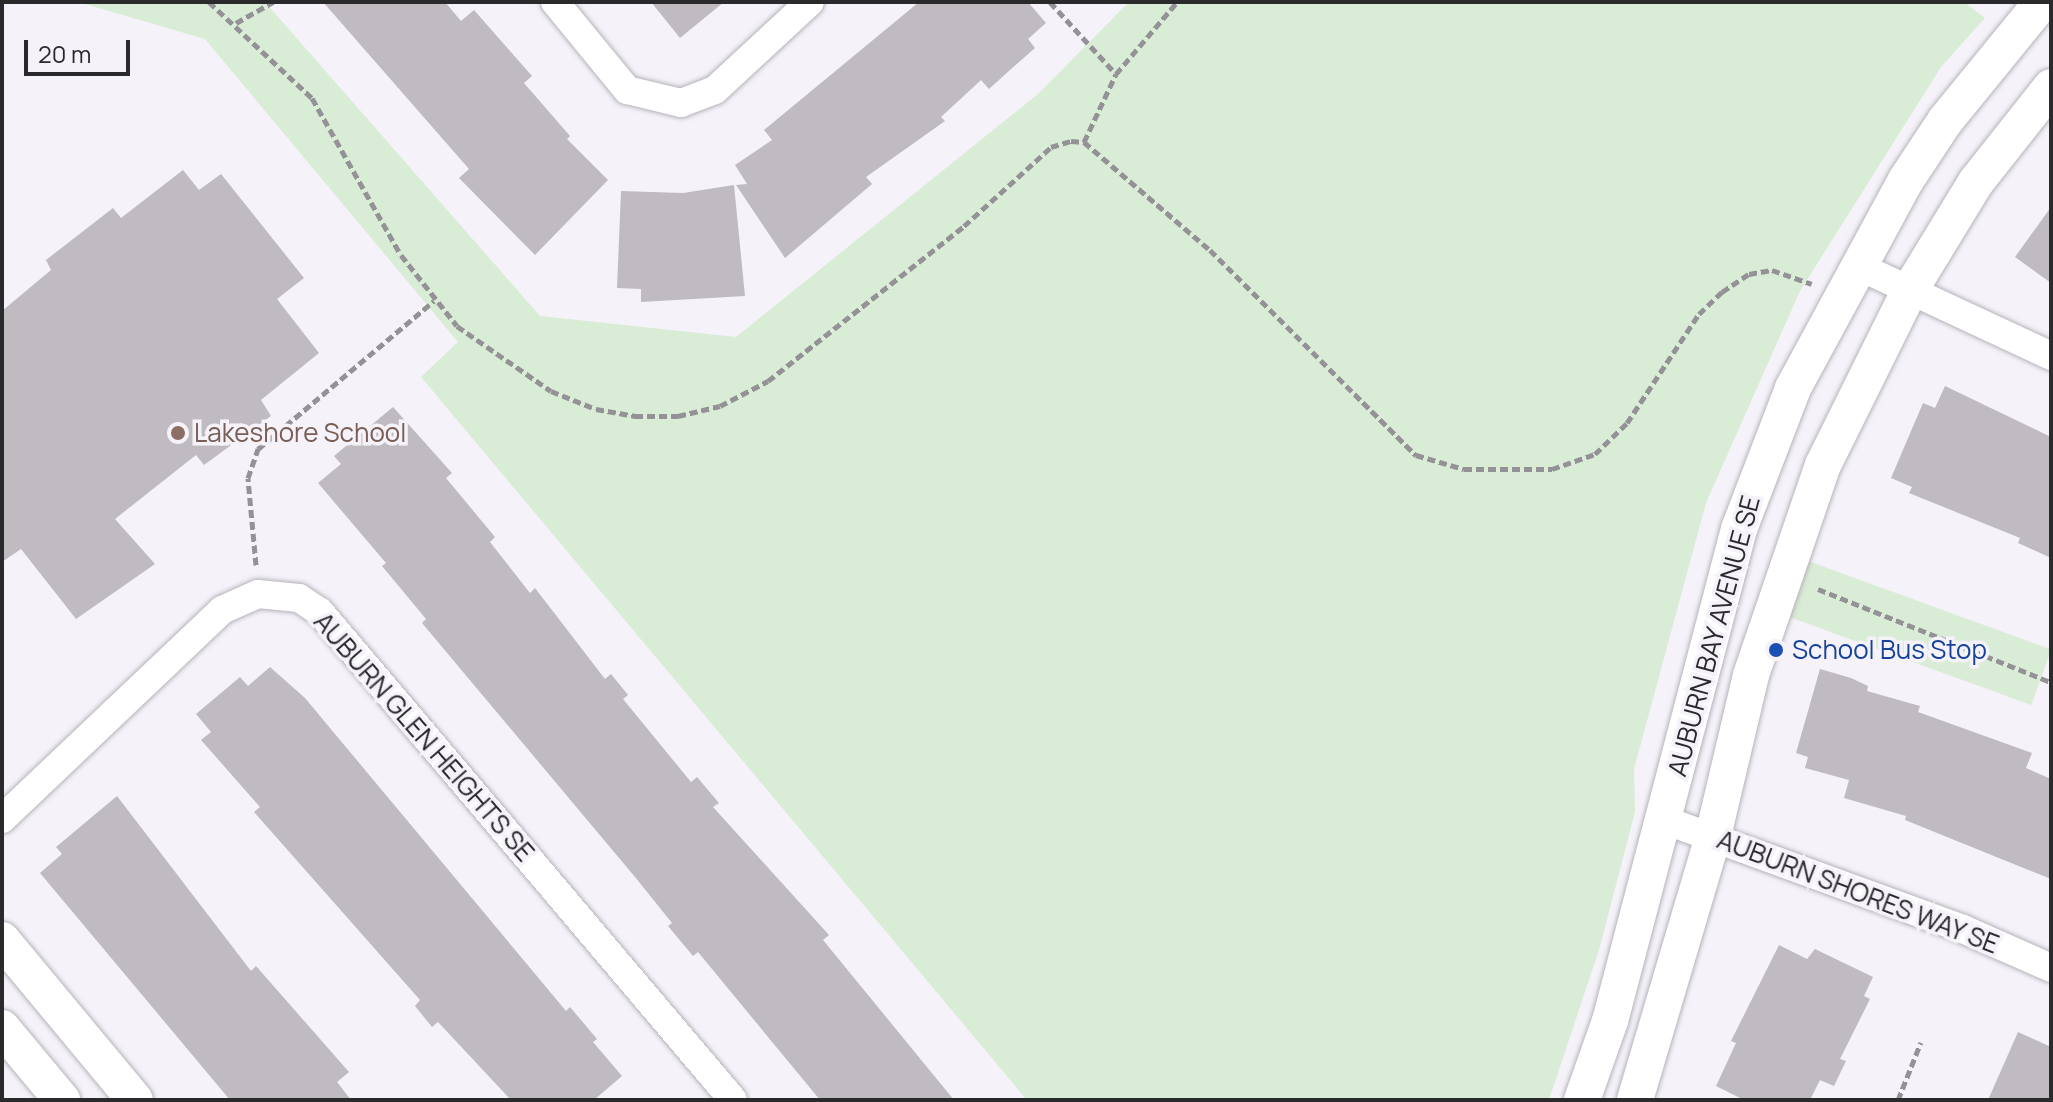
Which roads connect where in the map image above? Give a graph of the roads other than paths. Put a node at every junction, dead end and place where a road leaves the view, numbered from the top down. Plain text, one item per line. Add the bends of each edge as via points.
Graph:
1 (555, 2) edge
2 (810, 2) edge
3 (2042, 2) edge
4 (2051, 87) edge
5 (1856, 265) junction
6 (1910, 290) junction
7 (2051, 356) edge
8 (2, 819) edge
9 (1664, 820) junction
10 (1713, 836) junction
11 (2, 940) edge
12 (2051, 968) edge
13 (2, 1028) edge
14 (62, 1100) edge
15 (135, 1100) edge
16 (733, 1100) edge
17 (1582, 1100) edge
18 (1635, 1100) edge

1 - 2 street via 627,90 681,103 715,90
3 - 5 street, AUBURN BAY AVENUE SE via 1945,121
4 - 6 street, AUBURN BAY AVENUE SE via 1976,182
5 - 6 street
5 - 9 street, AUBURN BAY AVENUE SE via 1793,388 1739,529
6 - 7 street
6 - 10 street, AUBURN BAY AVENUE SE via 1853,397 1797,534 1751,675
8 - 16 street, AUBURN GLEN HEIGHTS SE via 222,610 258,594 299,598 320,612
9 - 10 street, AUBURN SHORES WAY SE
9 - 17 street, AUBURN BAY AVENUE SE via 1610,1021
10 - 12 street, AUBURN SHORES WAY SE via 1963,929
10 - 18 street, AUBURN BAY AVENUE SE
11 - 15 street
13 - 14 street

